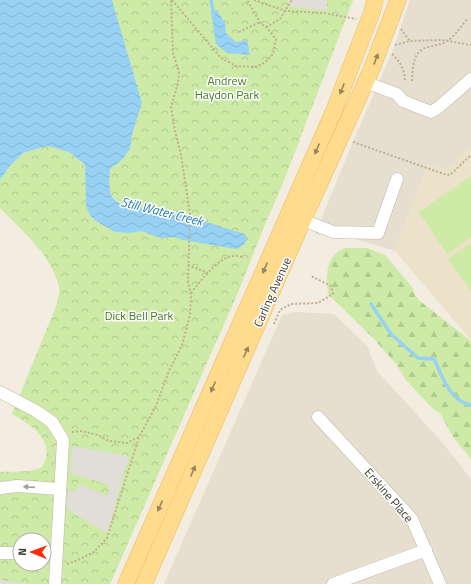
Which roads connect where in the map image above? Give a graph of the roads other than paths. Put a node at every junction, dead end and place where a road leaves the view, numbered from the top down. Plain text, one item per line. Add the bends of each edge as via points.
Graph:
1 (375, 0) edge
2 (398, 0) edge
3 (471, 79) edge
4 (365, 82) junction
5 (396, 179) dead end
6 (303, 220) junction
7 (0, 392) edge
8 (318, 417) dead end
9 (0, 488) edge
10 (59, 489) junction
11 (52, 539) edge
12 (426, 550) junction
13 (0, 553) edge
14 (12, 553) edge
15 (52, 558) edge
16 (55, 584) edge
17 (126, 584) edge
18 (144, 584) edge
19 (333, 584) edge
20 (440, 584) edge

1 -> 17 main road, Carling Avenue via 330,120
4 -> 2 main road, Carling Avenue
3 - 4 street via 431,112 403,101 397,94
4 - 6 main road, Carling Avenue
5 - 6 street via 378,233 333,232
18 -> 6 main road, Carling Avenue
7 - 10 street via 52,422 63,440
8 - 12 street, Erskine Place via 412,519
10 -> 9 street via 17,486
10 - 11 street
12 - 19 street
12 - 20 street, Erskine Place
13 - 14 street
15 - 16 street via 56,567

